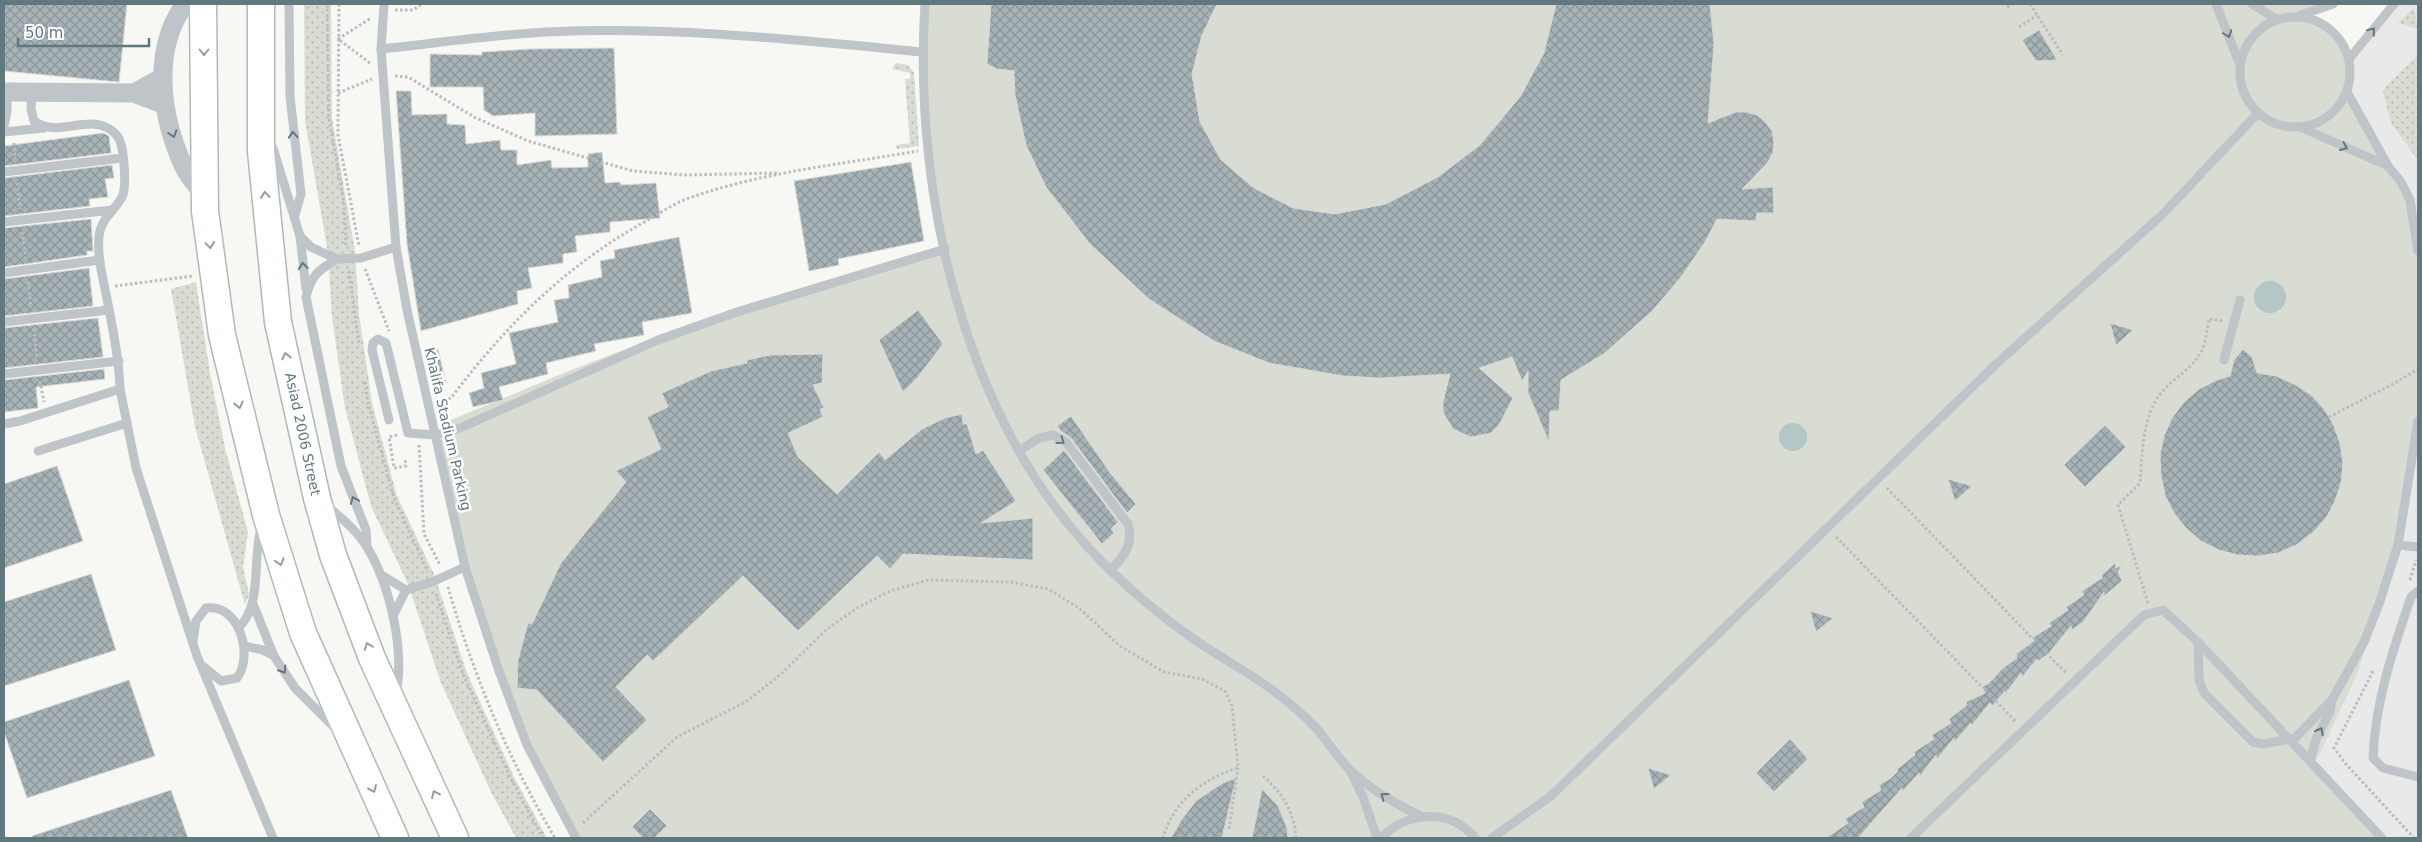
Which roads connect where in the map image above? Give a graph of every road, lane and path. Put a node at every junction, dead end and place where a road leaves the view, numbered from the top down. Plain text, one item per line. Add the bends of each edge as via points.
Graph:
1 (185, 4) edge
2 (203, 4) edge
3 (261, 4) edge
4 (289, 4) edge
5 (422, 4) edge
6 (925, 4) edge
7 (2012, 4) edge
8 (2030, 4) edge
9 (2216, 4) edge
10 (2252, 4) edge
11 (2333, 4) edge
12 (2394, 4) edge
13 (384, 7) edge
14 (2007, 7) dead end
15 (2037, 15) junction
16 (2296, 16) junction
17 (2276, 19) junction
18 (2019, 27) dead end
19 (381, 48) junction
20 (922, 52) junction
21 (2063, 55) dead end
22 (2349, 59) junction
23 (2240, 65) junction
24 (384, 74) junction
25 (163, 77) junction
26 (5, 92) edge
27 (32, 92) junction
28 (2347, 92) junction
29 (134, 93) junction
30 (338, 93) dead end
31 (164, 104) junction
32 (261, 113) junction
33 (2258, 113) junction
34 (4, 126) edge
35 (2300, 127) junction
36 (44, 128) junction
37 (4, 132) edge
38 (928, 149) junction
39 (122, 158) junction
40 (2388, 166) junction
41 (4, 172) edge
42 (786, 172) junction
43 (205, 197) junction
44 (112, 210) junction
45 (295, 217) junction
46 (4, 222) edge
47 (300, 236) junction
48 (396, 247) junction
49 (945, 249) junction
50 (2418, 251) edge
51 (337, 259) junction
52 (99, 260) junction
53 (4, 273) edge
54 (214, 273) junction
55 (104, 287) junction
56 (306, 297) junction
57 (2240, 300) dead end
58 (109, 310) junction
59 (4, 322) edge
60 (2234, 323) junction
61 (2224, 360) dead end
62 (119, 361) junction
63 (2418, 369) edge
64 (4, 374) edge
65 (120, 389) junction
66 (428, 406) junction
67 (2329, 416) dead end
68 (389, 420) dead end
69 (2418, 421) edge
70 (127, 423) junction
71 (4, 424) edge
72 (408, 433) junction
73 (436, 435) junction
74 (38, 451) dead end
75 (1019, 451) junction
76 (405, 458) dead end
77 (1878, 478) junction
78 (317, 498) junction
79 (266, 515) junction
80 (1827, 528) junction
81 (2398, 545) junction
82 (367, 547) junction
83 (2418, 547) edge
84 (465, 567) junction
85 (1111, 570) junction
86 (379, 573) junction
87 (406, 590) junction
88 (2418, 591) edge
89 (254, 604) junction
90 (2151, 613) junction
91 (393, 616) junction
92 (238, 628) junction
93 (2032, 638) dead end
94 (2198, 642) junction
95 (193, 644) junction
96 (244, 646) junction
97 (2046, 653) dead end
98 (196, 656) junction
99 (274, 656) junction
100 (2074, 682) junction
101 (1982, 687) dead end
102 (2332, 700) junction
103 (1996, 701) dead end
104 (393, 704) junction
105 (2024, 729) junction
106 (2290, 741) junction
107 (353, 744) junction
108 (2310, 762) junction
109 (1238, 768) junction
110 (1350, 769) junction
111 (1263, 776) dead end
112 (2418, 777) edge
113 (1421, 816) junction
114 (1229, 829) dead end
115 (575, 835) edge
116 (273, 838) edge
117 (396, 838) edge
118 (455, 838) edge
119 (1163, 838) edge
120 (1296, 838) edge
121 (1377, 838) edge
122 (1381, 838) edge
123 (1475, 838) edge
124 (1492, 838) edge
125 (1911, 838) edge
126 (2382, 838) edge

1 - 25 street via 169,34
2 -> 43 main road
3 - 32 main road, Asiad 2006 Street
45 -> 4 lane via 301,194 290,96
5 - 13 path via 414,10
6 - 20 lane
7 - 14 path
8 - 15 path
9 -> 23 lane
10 - 17 lane
11 - 16 lane
22 -> 12 lane
13 - 19 lane, Khalifa Stadium Parking
13 - 24 path via 338,38
15 - 18 path
15 - 21 path
16 - 17 lane
16 - 22 lane via 2328,27 2341,41
17 - 23 lane via 2252,37
19 - 20 lane via 548,32 676,33
19 - 24 lane, Khalifa Stadium Parking
20 - 38 lane
22 - 28 lane
23 - 33 lane via 2243,91
24 - 30 path
24 - 42 path via 408,77 474,117 528,141 633,171 686,175
24 - 48 lane, Khalifa Stadium Parking
25 - 29 street
25 - 31 street
26 - 27 street
26 - 34 lane via 8,111
27 - 29 street
27 - 36 lane via 34,121
28 - 35 lane via 2329,116 2315,124
28 - 40 lane
29 - 31 street
31 -> 43 street via 183,166
32 - 45 lane
78 -> 32 main road, Asiad 2006 Street via 278,322 261,151
33 - 35 lane via 2278,124
33 - 77 lane via 2164,213 1994,366
35 -> 40 lane
36 - 37 lane
36 - 39 lane via 85,123 103,126 120,139
38 - 42 path
38 - 49 lane
39 - 41 lane
39 - 44 lane via 125,186
40 - 50 lane via 2410,200
42 - 66 path via 692,197 634,226 546,292 506,330 451,398
43 -> 54 main road
44 - 46 lane
44 - 52 lane via 103,219
45 - 47 lane
47 - 51 lane via 311,247
56 -> 47 lane
48 - 51 lane via 361,258
48 - 66 lane, Khalifa Stadium Parking
49 - 73 lane via 737,312 658,340 500,412
49 - 75 lane via 965,328 988,388
51 - 56 lane via 322,268 310,282
52 - 53 lane
52 - 55 lane
54 - 55 path
54 -> 79 main road via 222,335
55 - 58 lane
82 -> 56 lane via 366,530 341,466
57 - 60 lane
58 - 59 lane
58 - 62 lane
60 - 61 lane
60 - 90 path via 2209,319 2201,352 2190,366 2171,380 2154,404 2144,438 2140,484 2118,505
62 - 64 lane
62 - 65 lane
63 - 67 path
65 - 70 lane
65 - 71 lane via 20,422
66 - 73 lane, Khalifa Stadium Parking
68 - 72 lane via 372,350 378,339 386,343
69 - 81 lane
70 - 74 lane
70 - 95 lane via 136,468
72 - 73 lane
72 - 76 path via 389,436 394,468 406,466
73 - 84 lane, Khalifa Stadium Parking
75 - 85 lane via 1053,505
75 -> 85 lane via 1040,438 1053,435 1066,442 1128,524 1131,534 1129,546
77 - 80 lane
77 - 93 path
78 - 82 lane
104 -> 78 main road, Asiad 2006 Street via 333,554
79 - 89 lane via 258,537
79 -> 107 main road via 303,633
80 - 101 path
80 - 124 lane via 1552,795
81 - 83 lane
81 - 102 lane via 2364,642
82 - 86 lane
84 - 87 lane
84 - 115 lane, Khalifa Stadium Parking via 527,745
85 - 110 lane via 1151,607 1284,698 1316,728
86 - 87 lane
86 - 91 lane
87 - 91 lane
88 - 112 lane via 2412,597 2388,665 2374,728 2373,758 2383,768
89 - 92 lane
89 - 99 lane
90 - 94 lane via 2163,610
90 - 100 lane via 2144,615
91 - 104 lane via 400,675
92 - 95 lane via 223,610 206,608 196,621
92 - 96 lane
94 - 106 lane
94 - 106 lane via 2199,680 2208,698 2253,742
95 - 98 lane
96 - 98 lane via 243,668 237,678 227,681 221,681 210,673
96 - 99 lane
97 - 100 path
98 - 116 lane
99 -> 107 lane via 295,688
100 - 105 lane
102 - 106 lane via 2301,735
108 -> 102 lane
103 - 105 path
118 -> 104 main road, Asiad 2006 Street
105 - 125 lane
106 - 108 lane
107 -> 117 main road
108 - 126 lane
109 - 114 path
109 - 115 path via 1232,706 1225,691 1202,679 1164,672 1120,646 1079,608 1048,589 1010,582 928,580 890,591 826,630 782,674 747,701 678,737
109 - 119 path via 1220,773 1198,787 1167,822
113 -> 110 lane via 1394,803
110 - 121 lane
111 - 120 path via 1281,792 1295,824
113 - 122 lane via 1405,820
113 - 123 lane via 1455,822

